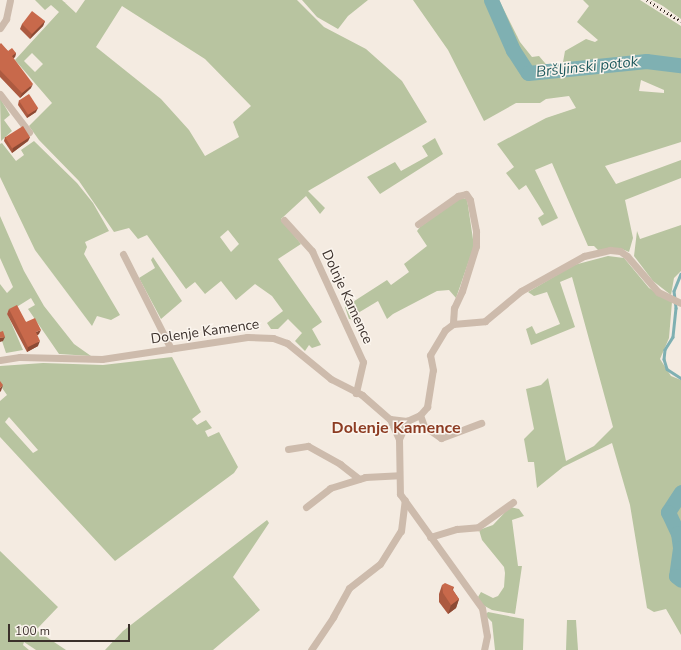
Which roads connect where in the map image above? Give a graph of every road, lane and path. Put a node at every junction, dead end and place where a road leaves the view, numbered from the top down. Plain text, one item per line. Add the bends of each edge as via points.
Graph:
1 (10, 0) edge
2 (0, 28) edge
3 (0, 94) edge
4 (29, 132) edge
5 (284, 220) dead end
6 (418, 224) dead end
7 (123, 254) dead end
8 (681, 303) edge
9 (453, 324) junction
10 (171, 349) junction
11 (0, 360) edge
12 (356, 393) junction
13 (420, 415) junction
14 (390, 419) junction
15 (407, 422) junction
16 (482, 423) dead end
17 (400, 439) junction
18 (288, 448) dead end
19 (399, 476) junction
20 (359, 479) junction
21 (405, 500) junction
22 (513, 502) dead end
23 (306, 507) dead end
24 (430, 537) junction
25 (311, 650) edge
26 (484, 650) edge

1 - 2 street via 6,19
3 - 4 street
5 - 12 street, Dolnje Kamence via 312,251 363,362
6 - 9 street via 458,196 466,194 470,200 476,246 462,292 454,308
7 - 10 street
8 - 9 street via 669,298 647,281 628,256 620,251 610,250 584,256 545,276 521,291 485,321
9 - 13 street via 445,330 430,355 432,370 429,398 427,407
10 - 11 street, Dolenje Kamence via 102,359 20,357
10 - 12 street, Dolenje Kamence via 247,337 273,338 287,343 331,379
12 - 14 street, Dolenje Kamence
13 - 15 street
13 - 16 street via 424,426 441,438
14 - 15 street, Dolenje Kamence
14 - 17 street
15 - 17 street
17 - 19 street
18 - 20 street via 308,446 340,464
19 - 20 street
19 - 21 street via 400,494
20 - 23 street via 330,488
21 - 24 street
21 - 25 street via 401,531 380,564 349,588 334,617
22 - 24 street via 478,526
24 - 26 street via 482,608 487,636

